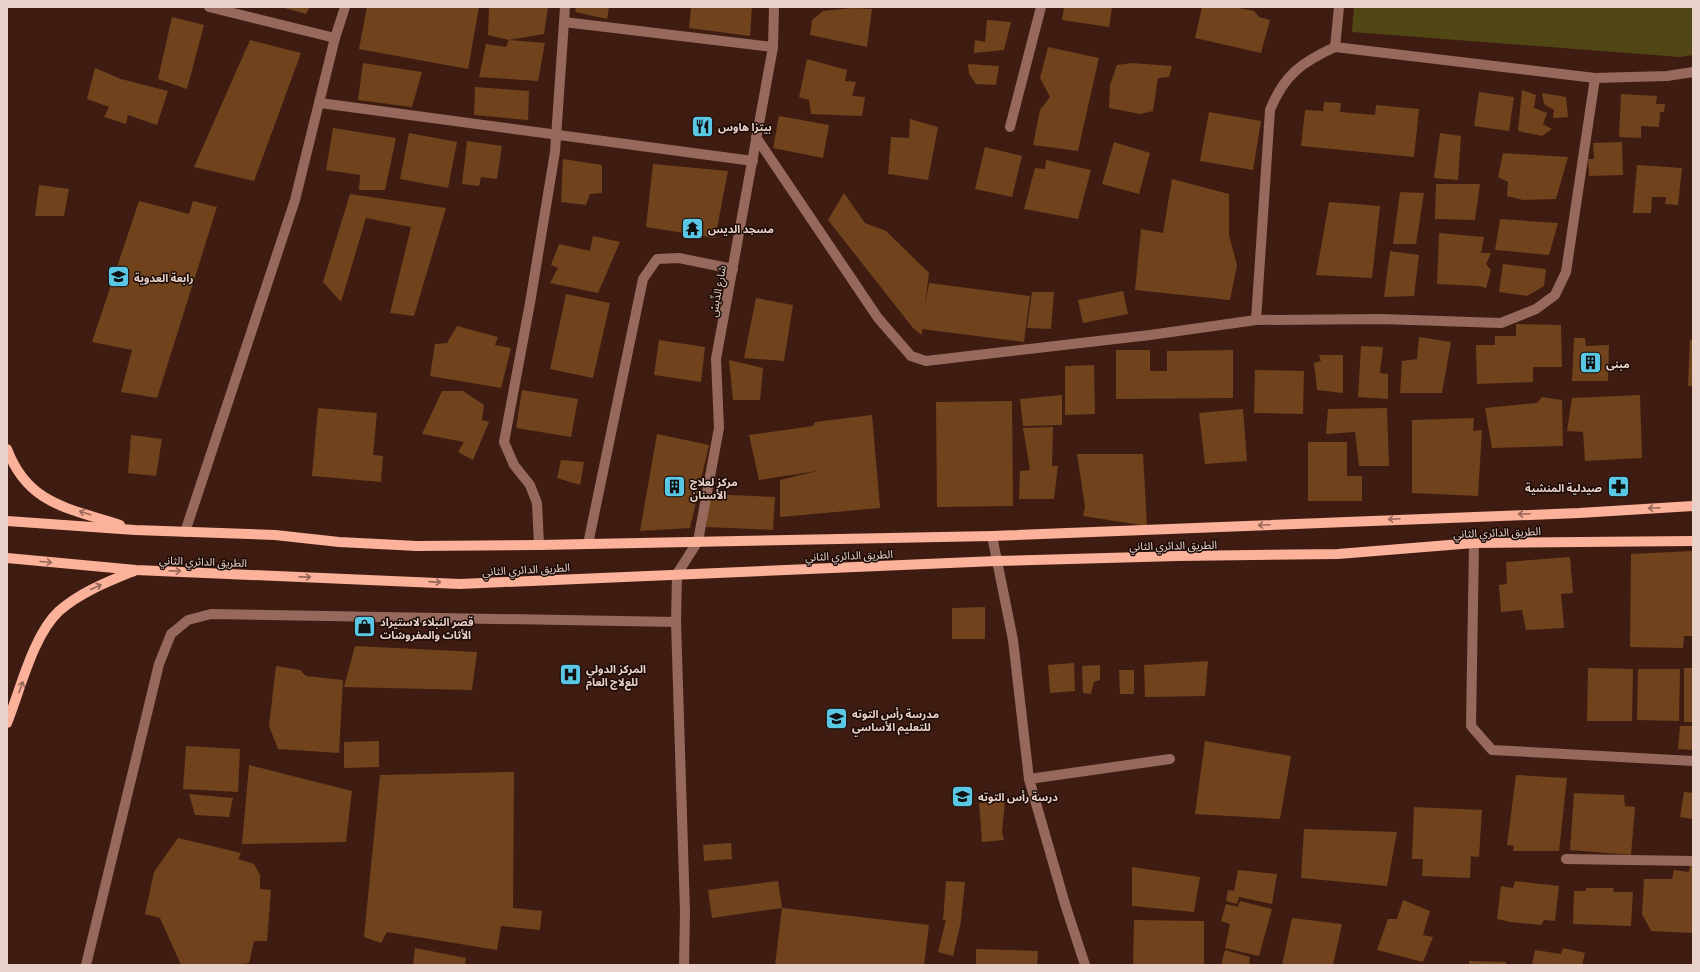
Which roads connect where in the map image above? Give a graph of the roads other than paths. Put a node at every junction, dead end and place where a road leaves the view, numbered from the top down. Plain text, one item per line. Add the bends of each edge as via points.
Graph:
1 (210, 7) edge
2 (345, 7) edge
3 (565, 7) edge
4 (774, 7) edge
5 (1041, 7) edge
6 (1339, 7) edge
7 (564, 22) junction
8 (335, 38) junction
9 (773, 47) junction
10 (1335, 47) junction
11 (1693, 72) edge
12 (1595, 78) junction
13 (320, 103) junction
14 (1010, 127) dead end
15 (556, 135) junction
16 (756, 137) junction
17 (753, 160) junction
18 (733, 269) junction
19 (1256, 320) junction
20 (7, 449) edge
21 (1693, 506) edge
22 (7, 521) edge
23 (135, 530) junction
24 (185, 532) junction
25 (992, 536) junction
26 (698, 541) junction
27 (1693, 541) edge
28 (1474, 543) junction
29 (588, 544) junction
30 (539, 545) junction
31 (7, 558) edge
32 (996, 561) junction
33 (136, 570) junction
34 (677, 574) junction
35 (676, 622) junction
36 (7, 723) edge
37 (1170, 759) dead end
38 (1693, 761) edge
39 (1029, 779) junction
40 (1566, 859) dead end
41 (1693, 861) edge
42 (86, 965) edge
43 (684, 965) edge
44 (1085, 965) edge

1 - 8 street
2 - 8 street
3 - 7 street
4 - 9 street, شارع الدِّيسْ
5 - 14 street
6 - 10 street
7 - 9 street
7 - 15 street
8 - 13 street
9 - 16 street, شارع الدِّيسْ
10 - 12 street
10 - 19 street via 1309,59 1290,75 1277,92 1270,110
11 - 12 street via 1667,76
12 - 19 street via 1566,272 1555,295 1536,309 1501,323 1381,319
13 - 15 street
13 - 24 street via 295,200
15 - 17 street
15 - 30 street via 530,303 504,442 514,465 530,485 537,503
16 - 17 street, شارع الدِّيسْ
16 - 19 street via 878,318 911,356 926,362
17 - 18 street, شارع الدِّيسْ
18 - 26 street, شارع الدِّيسْ via 716,359 719,428
18 - 29 street via 679,258 657,259 643,279
23 -> 20 main road via 52,503 21,478
21 -> 25 main road, الطريق الدائري الثاني via 1579,513
22 - 23 main road, الطريق الدائري الثاني
23 - 24 main road, الطريق الدائري الثاني
24 - 30 main road, الطريق الدائري الثاني via 275,535 339,542 417,546
25 - 26 main road, الطريق الدائري الثاني
25 - 32 street
26 - 29 main road, الطريق الدائري الثاني
26 - 34 street, شارع الدِّيسْ
27 - 28 main road, الطريق الدائري الثاني
28 - 32 main road, الطريق الدائري الثاني via 1338,554
28 - 38 street via 1471,726 1482,741 1492,750
29 - 30 main road, الطريق الدائري الثاني
31 -> 33 main road, الطريق الدائري الثاني
32 - 34 main road, الطريق الدائري الثاني
32 - 39 street via 1013,640
33 -> 34 main road, الطريق الدائري الثاني via 460,584
36 -> 33 main road via 32,654 58,612 92,588
34 - 35 street
35 - 42 street via 211,614 188,620 171,634 160,664
35 - 43 street via 685,912
37 - 39 street
39 - 44 street
40 - 41 street

